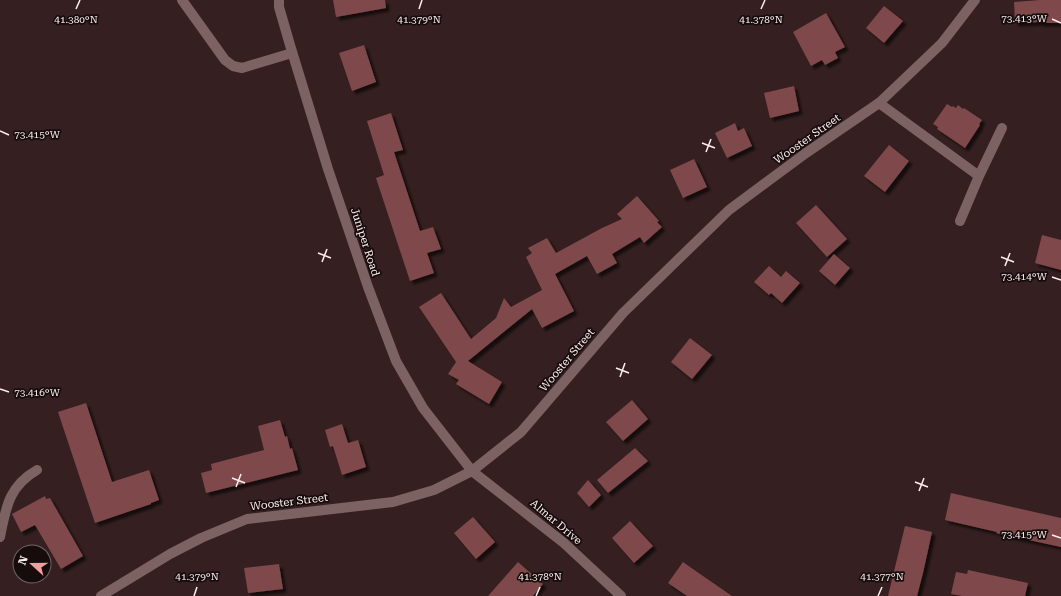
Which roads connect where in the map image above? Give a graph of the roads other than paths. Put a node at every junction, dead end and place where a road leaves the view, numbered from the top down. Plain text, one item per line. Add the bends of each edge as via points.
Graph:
1 (182, 0) edge
2 (279, 0) edge
3 (975, 0) edge
4 (292, 53) junction
5 (880, 103) junction
6 (1002, 128) dead end
7 (979, 176) junction
8 (960, 221) dead end
9 (37, 470) dead end
10 (472, 471) junction
11 (0, 537) edge
12 (101, 596) edge
13 (620, 596) edge

1 - 4 street via 225,60 233,66 242,68
2 - 4 street, Juniper Road
3 - 5 street, Wooster Street via 942,43
4 - 10 street, Juniper Road via 328,169 396,361 423,408
5 - 7 street
5 - 10 street, Wooster Street via 729,210 623,313 521,432
6 - 7 street
7 - 8 street
9 - 11 street via 15,488 6,507
10 - 12 street, Wooster Street via 434,490 393,502 247,519 170,554
10 - 13 street, Almar Drive via 564,543

